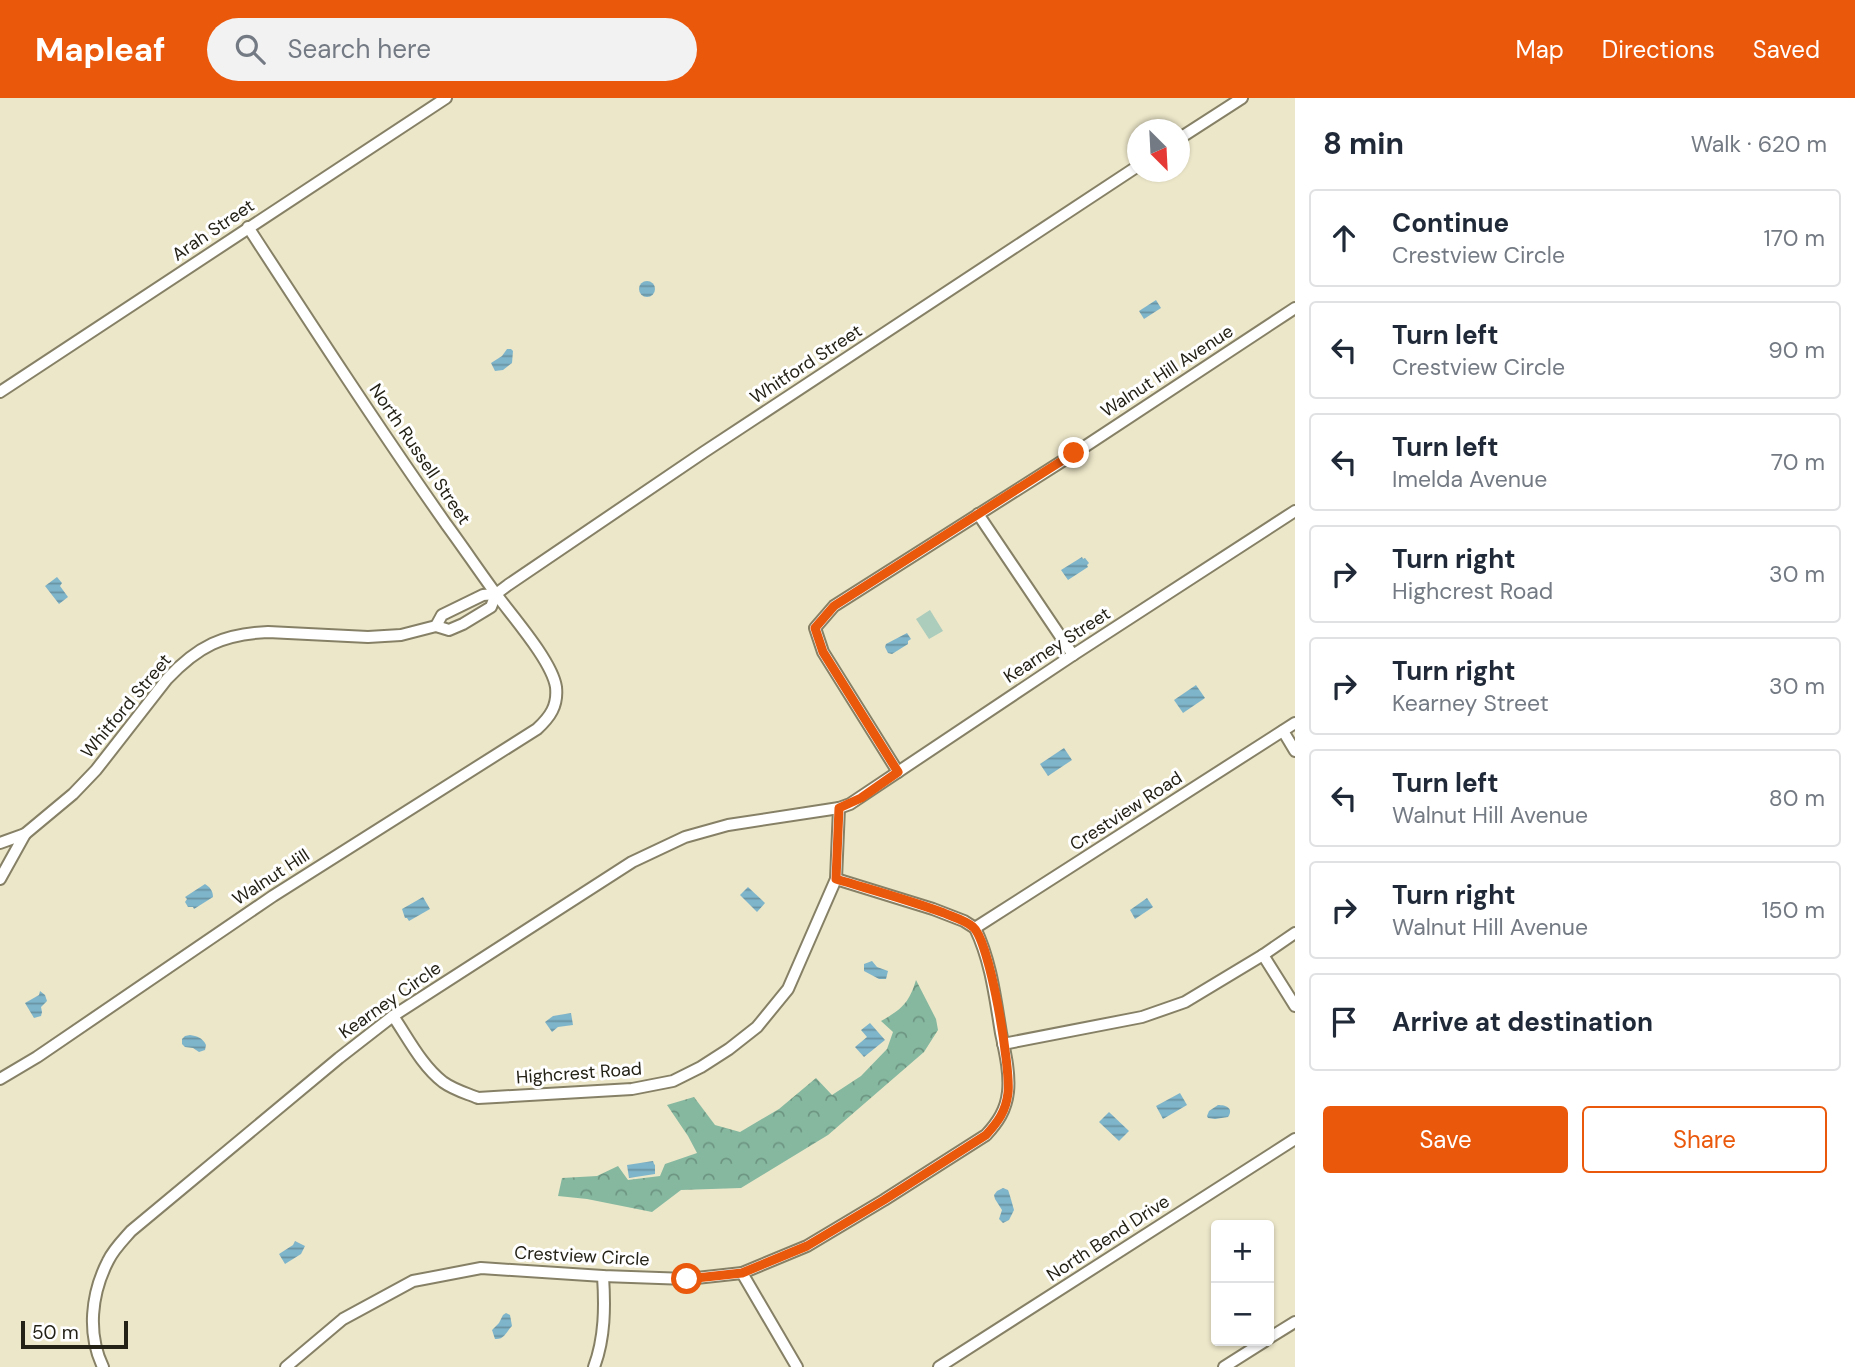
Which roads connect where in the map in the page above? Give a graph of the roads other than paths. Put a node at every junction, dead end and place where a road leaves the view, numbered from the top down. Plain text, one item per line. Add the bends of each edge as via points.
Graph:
1 (446, 98) edge
2 (1242, 98) edge
3 (1190, 132) edge
4 (1127, 173) edge
5 (248, 228) junction
6 (1295, 308) edge
7 (0, 392) edge
8 (1295, 511) edge
9 (978, 514) junction
10 (496, 594) junction
11 (436, 626) junction
12 (1073, 655) junction
13 (556, 702) joint
14 (1295, 723) edge
15 (1283, 731) junction
16 (1295, 751) edge
17 (898, 772) junction
18 (839, 808) junction
19 (26, 834) junction
20 (0, 843) edge
21 (0, 879) edge
22 (836, 879) junction
23 (975, 928) junction
24 (1295, 933) edge
25 (1263, 955) junction
26 (1295, 1006) edge
27 (393, 1016) junction
28 (1003, 1044) junction
29 (0, 1079) edge
30 (1295, 1139) edge
31 (742, 1273) junction
32 (603, 1276) junction
33 (1295, 1322) edge
34 (1274, 1336) edge
35 (1257, 1346) edge
36 (103, 1367) edge
37 (286, 1367) edge
38 (594, 1367) edge
39 (797, 1367) edge
40 (939, 1367) edge
41 (1224, 1367) edge

1 - 5 street, Arah Street
2 - 3 street
4 - 10 street, Whitford Street
5 - 7 street, Arah Street
5 - 10 street, North Russell Street
6 - 9 street, Walnut Hill Avenue
8 - 12 street, Kearney Street
9 - 12 street
9 - 17 street, Walnut Hill Avenue via 834,606 815,628 823,652
10 - 11 street, Whitford Street via 483,594 442,615
10 - 11 street, Whitford Street via 491,607 463,624 449,630
10 - 13 street, North Russell Street via 550,671
11 - 19 street, Whitford Street via 368,637 252,633 205,647 167,679 96,770
12 - 17 street, Kearney Street
13 - 29 street, Walnut Hill via 537,729 305,875
14 - 15 street, Crestview Road
15 - 16 street
15 - 23 street, Crestview Road
17 - 18 street, Kearney Street
18 - 22 street, Highcrest Road
18 - 27 street, Kearney Circle via 728,825 685,837 632,862
19 - 20 street, Whitford Street
19 - 21 street, Whitford Street
22 - 23 street via 933,909
22 - 27 street, Highcrest Road via 788,989 757,1027 673,1081 632,1089 478,1098 455,1090 435,1075
23 - 28 street, Crestview Circle via 990,970
24 - 25 street
25 - 26 street
25 - 28 street via 1185,1002 1142,1017
27 - 36 street, Kearney Circle via 131,1231 108,1259 96,1290 92,1323
28 - 31 street, Crestview Circle via 1008,1091 1005,1108 986,1135 807,1246
30 - 40 street, North Bend Drive
31 - 32 street, Crestview Circle via 687,1279
31 - 39 street
32 - 37 street, Crestview Circle via 481,1268 413,1281 343,1319
32 - 38 street via 600,1350
33 - 34 street
35 - 41 street

